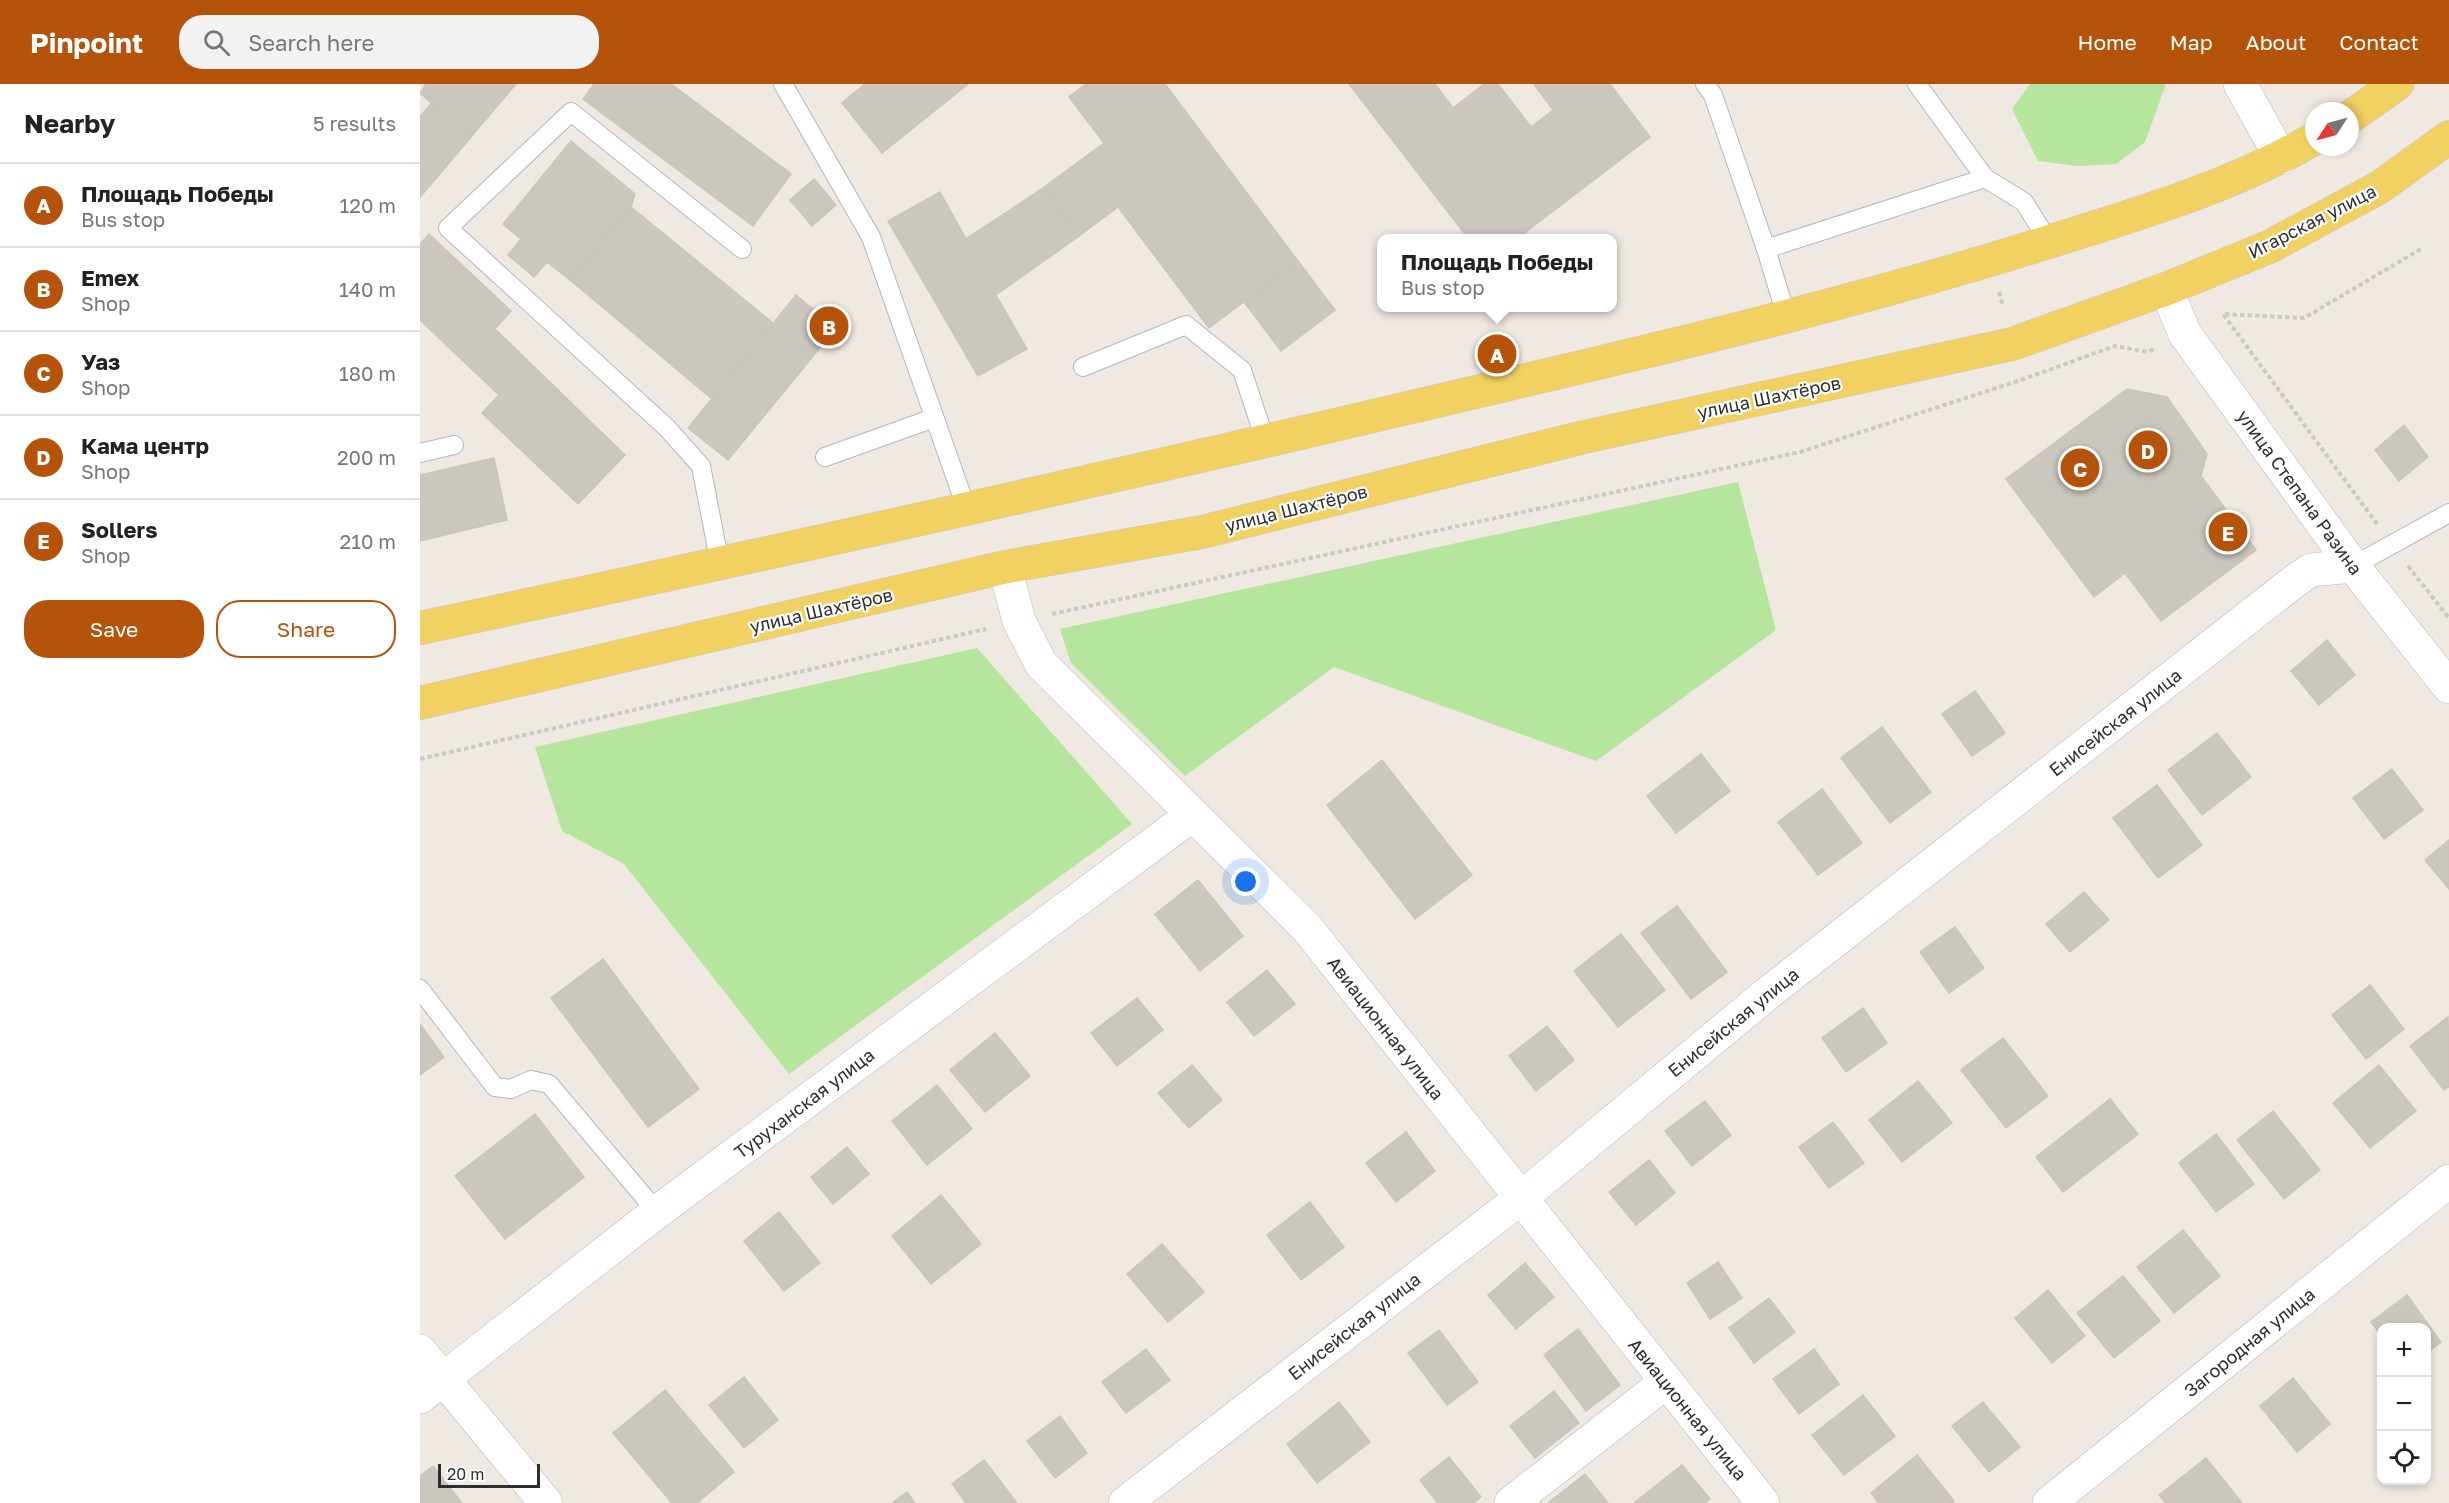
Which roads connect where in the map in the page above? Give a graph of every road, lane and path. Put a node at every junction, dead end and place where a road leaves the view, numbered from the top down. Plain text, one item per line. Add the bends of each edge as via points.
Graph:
1 (783, 84) edge
2 (1705, 84) edge
3 (1917, 84) edge
4 (2240, 84) edge
5 (2397, 84) edge
6 (2359, 111) edge
7 (2449, 137) edge
8 (2305, 144) edge
9 (2281, 158) junction
10 (1985, 178) junction
11 (2049, 242) junction
12 (742, 249) dead end
13 (1766, 249) junction
14 (2421, 249) dead end
15 (1998, 288) dead end
16 (2166, 289) junction
17 (2003, 306) dead end
18 (1787, 318) junction
19 (2157, 347) dead end
20 (1083, 367) dead end
21 (2019, 372) dead end
22 (2021, 380) junction
23 (934, 418) junction
24 (1266, 443) junction
25 (454, 445) dead end
26 (420, 453) edge
27 (825, 457) dead end
28 (967, 510) junction
29 (2449, 513) edge
30 (2391, 543) junction
31 (720, 564) junction
32 (2353, 566) junction
33 (1005, 567) junction
34 (2449, 618) edge
35 (1019, 621) junction
36 (420, 628) edge
37 (2449, 687) edge
38 (420, 703) edge
39 (420, 759) edge
40 (1192, 815) junction
41 (420, 989) edge
42 (2449, 1181) edge
43 (1521, 1198) junction
44 (657, 1212) junction
45 (420, 1351) edge
46 (1666, 1382) junction
47 (432, 1388) edge
48 (546, 1503) edge
49 (1125, 1503) edge
50 (1511, 1503) edge
51 (1763, 1503) edge
52 (2049, 1503) edge

1 - 23 lane via 871,237
2 - 13 lane via 1713,95
3 - 10 lane
4 - 9 street
5 - 6 main road
7 - 16 main road, Игарская улица via 2380,187 2318,222 2271,246
8 - 9 main road
9 - 11 main road via 2136,214
10 - 11 lane via 2024,202
10 - 13 lane
11 - 18 main road
12 - 31 lane via 571,112 448,228 667,428 701,466
13 - 18 lane
14 - 30 path via 2304,318 2223,314
15 - 17 path
16 - 32 street, улица Степана Разина via 2185,334
16 - 33 main road, улица Шахтёров via 2012,344 1584,437 1202,532
18 - 24 main road
19 - 22 path via 2147,352 2115,346
20 - 24 lane via 1186,325 1242,370
21 - 22 path
22 - 35 path via 1800,452
23 - 27 lane
23 - 28 lane
24 - 28 main road
25 - 26 lane
28 - 31 main road
29 - 30 lane
30 - 32 lane
30 - 34 path
31 - 36 main road
32 - 37 street, улица Степана Разина
32 - 43 street, Енисейская улица via 2311,570 2296,580 1768,993
33 - 35 street, Авиационная улица
33 - 38 main road, улица Шахтёров
35 - 39 path
35 - 40 street, Авиационная улица via 1041,664
40 - 43 street, Авиационная улица via 1307,928
40 - 44 street, Туруханская улица
41 - 44 lane via 495,1087 512,1089 531,1080 549,1084
42 - 52 street, Загородная улица
43 - 46 street, Авиационная улица
43 - 49 street, Енисейская улица
44 - 47 street, Туруханская улица
45 - 47 street
46 - 50 street
46 - 51 street, Авиационная улица
47 - 48 street

